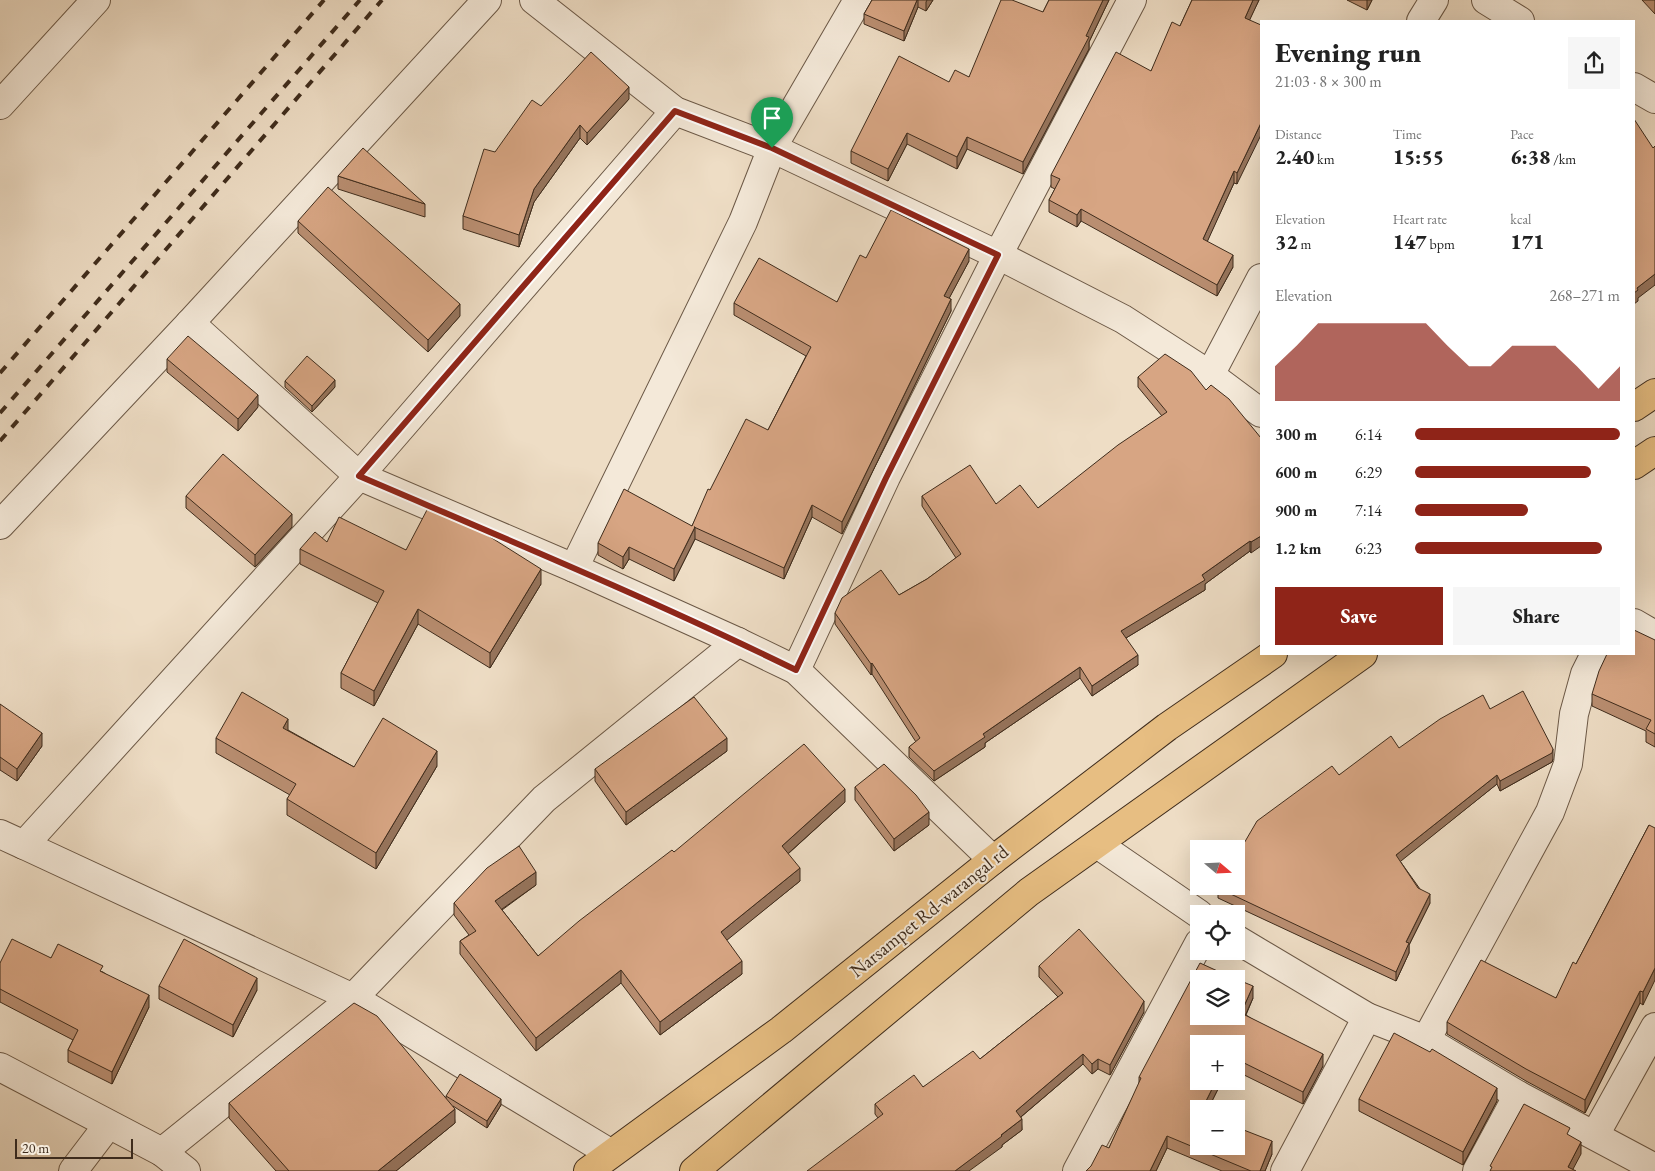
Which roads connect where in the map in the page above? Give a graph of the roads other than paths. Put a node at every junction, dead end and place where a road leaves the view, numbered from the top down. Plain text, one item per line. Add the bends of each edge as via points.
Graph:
1 (96, 0) edge
2 (487, 0) edge
3 (534, 0) edge
4 (858, 0) edge
5 (1132, 0) edge
6 (1434, 0) edge
7 (1494, 2) edge
8 (1422, 20) edge
9 (1519, 20) edge
10 (1635, 88) edge
11 (1655, 99) edge
12 (0, 105) edge
13 (675, 111) junction
14 (772, 148) junction
15 (998, 255) junction
16 (1260, 280) edge
17 (190, 323) junction
18 (1210, 375) junction
19 (1655, 393) edge
20 (1635, 406) edge
21 (1260, 413) edge
22 (1655, 451) edge
23 (1635, 464) edge
24 (359, 476) junction
25 (0, 525) edge
26 (574, 568) junction
27 (1635, 624) edge
28 (1655, 635) edge
29 (738, 642) junction
30 (1272, 655) edge
31 (1362, 655) edge
32 (1594, 655) edge
33 (796, 670) junction
34 (0, 834) edge
35 (1097, 844) junction
36 (24, 845) junction
37 (993, 860) junction
38 (1190, 908) edge
39 (1245, 943) edge
40 (1190, 960) edge
41 (353, 998) junction
42 (1367, 1017) junction
43 (1655, 1027) edge
44 (1426, 1040) junction
45 (0, 1067) edge
46 (1518, 1095) junction
47 (108, 1125) junction
48 (1595, 1135) junction
49 (162, 1152) junction
50 (610, 1153) junction
51 (1655, 1168) edge
52 (73, 1171) edge
53 (186, 1171) edge
54 (588, 1171) edge
55 (694, 1171) edge
56 (1077, 1171) edge
57 (1285, 1171) edge
58 (1477, 1171) edge

1 - 12 street
2 - 17 street
3 - 13 street
4 - 14 street
5 - 15 street
6 - 8 street
7 - 9 street
10 - 11 street
13 - 14 street
13 - 24 street
14 - 15 street
14 - 26 street via 743,222
15 - 18 street via 1123,319
15 - 33 street via 886,478
16 - 18 street
17 - 24 street
17 - 25 street
18 - 21 street
19 - 20 main road
22 - 23 main road
24 - 26 street
24 - 36 street
26 - 29 street
27 - 28 street
29 - 33 street
29 - 41 street via 544,799
30 - 37 main road, Narsampet Rd-warangal rd via 1167,727
31 - 35 main road
32 - 44 street via 1585,674 1574,714 1568,764 1550,812
33 - 37 street
34 - 36 street
35 - 38 street
35 - 55 main road via 1030,892
36 - 41 street
37 - 50 main road, Narsampet Rd-warangal rd via 781,1030
39 - 42 street
40 - 56 street
41 - 49 street
41 - 50 street
42 - 44 street
42 - 57 street
43 - 48 street
44 - 46 street
45 - 47 street
46 - 48 street
46 - 58 street
47 - 49 street
47 - 52 street
48 - 51 street
49 - 53 street
50 - 54 main road, Narsampet Rd-warangal rd

